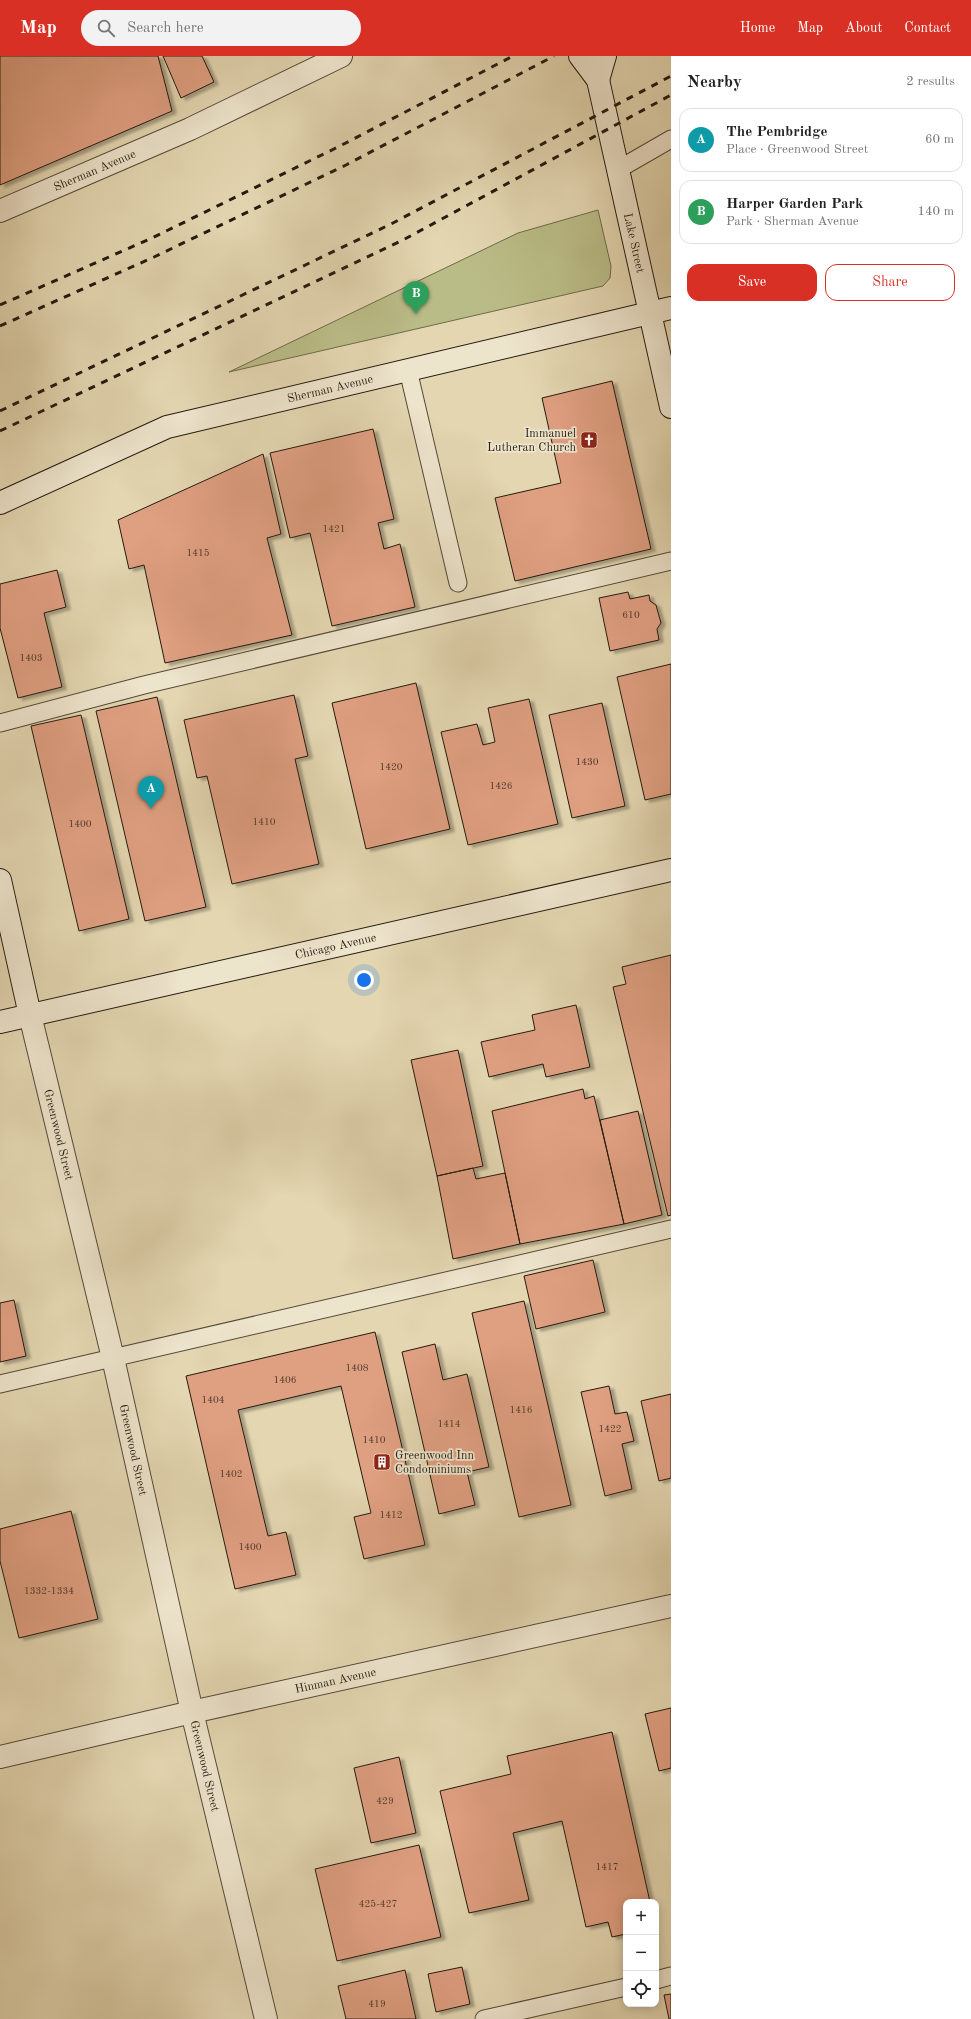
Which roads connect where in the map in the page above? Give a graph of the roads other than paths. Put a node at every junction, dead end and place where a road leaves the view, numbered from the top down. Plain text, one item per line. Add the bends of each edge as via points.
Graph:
1 (580, 56) edge
2 (605, 56) edge
3 (330, 58) edge
4 (598, 80) junction
5 (671, 139) edge
6 (619, 169) junction
7 (0, 211) edge
8 (661, 310) edge
9 (408, 370) junction
10 (671, 407) edge
11 (0, 503) edge
12 (671, 561) edge
13 (458, 583) dead end
14 (0, 723) edge
15 (671, 870) edge
16 (0, 880) edge
17 (30, 1015) junction
18 (0, 1022) edge
19 (671, 1229) edge
20 (113, 1358) junction
21 (0, 1384) edge
22 (671, 1606) edge
23 (192, 1712) junction
24 (0, 1757) edge
25 (671, 1976) edge
26 (659, 1979) edge
27 (623, 1988) edge
28 (266, 2019) edge
29 (484, 2019) edge

1 - 4 street, Lake Street
2 - 4 street, Lake Street
3 - 7 street, Sherman Avenue via 190,129
4 - 6 street, Lake Street
5 - 6 lane
6 - 8 street, Lake Street
8 - 9 street, Sherman Avenue
8 - 10 street, Lake Street
9 - 11 street, Sherman Avenue via 167,427
9 - 13 lane
12 - 14 lane via 152,683
15 - 17 street, Chicago Avenue
16 - 17 street, Greenwood Street
17 - 18 street, Chicago Avenue
17 - 20 street, Greenwood Street
19 - 20 lane
20 - 21 lane
20 - 23 street, Greenwood Street
22 - 23 street, Hinman Avenue
23 - 24 street, Hinman Avenue
23 - 28 street, Greenwood Street
25 - 26 lane
27 - 29 lane

